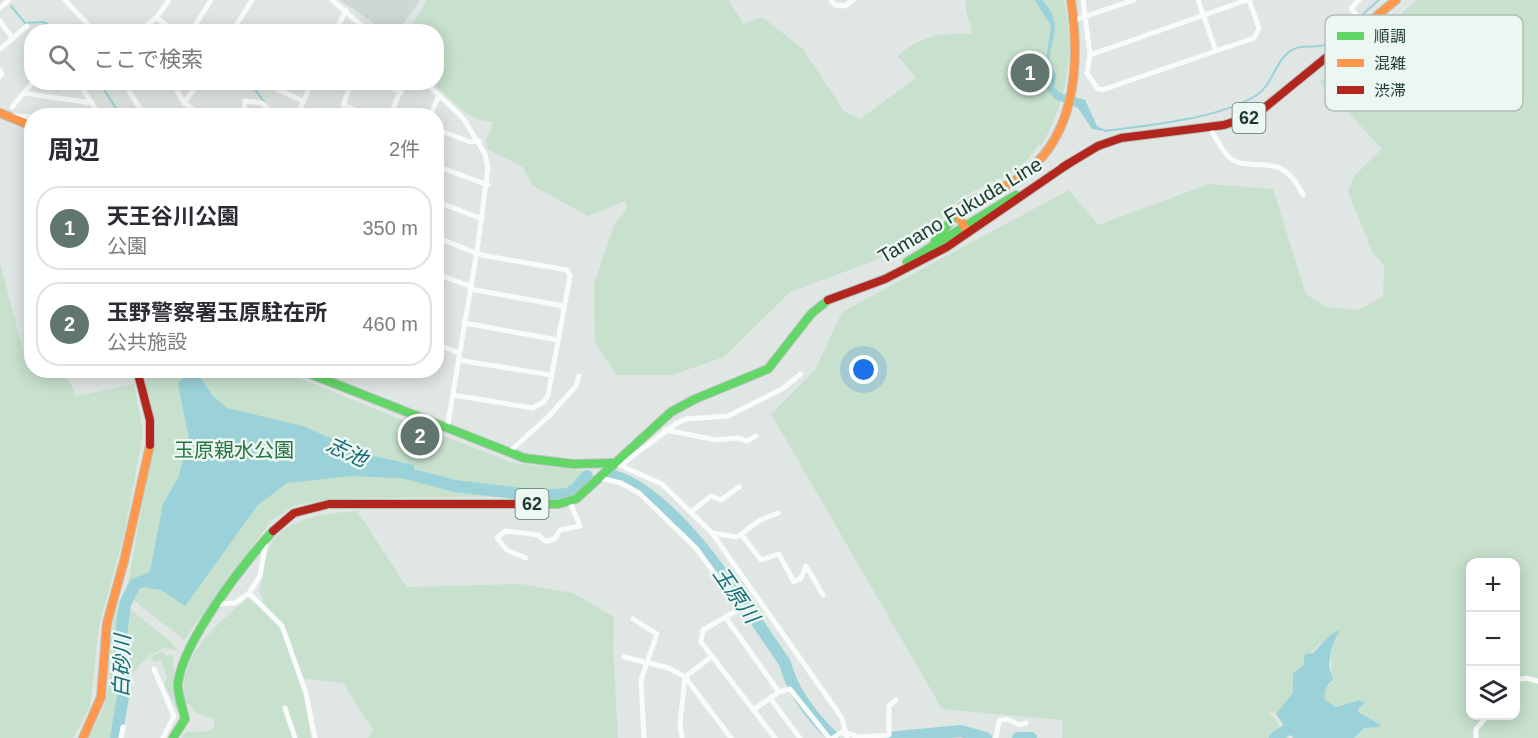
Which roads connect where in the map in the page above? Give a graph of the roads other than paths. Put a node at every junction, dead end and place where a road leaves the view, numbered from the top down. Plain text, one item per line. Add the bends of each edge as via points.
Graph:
1 (9, 0) edge
2 (65, 0) edge
3 (170, 0) edge
4 (211, 0) edge
5 (252, 0) edge
6 (332, 0) edge
7 (831, 0) edge
8 (853, 0) edge
9 (1071, 0) edge
10 (1083, 0) edge
11 (1134, 0) edge
12 (1198, 0) edge
13 (1248, 0) edge
14 (1359, 0) edge
15 (1396, 0) edge
16 (0, 8) edge
17 (346, 10) junction
18 (1203, 15) junction
19 (1356, 15) edge
20 (1373, 15) edge
21 (1086, 17) junction
22 (156, 18) junction
23 (1075, 20) junction
24 (0, 21) edge
25 (88, 24) edge
26 (149, 24) edge
27 (165, 24) edge
28 (196, 24) edge
29 (237, 24) edge
30 (340, 24) edge
31 (361, 24) edge
32 (24, 28) edge
33 (12, 38) junction
34 (0, 49) edge
35 (1216, 51) junction
36 (1325, 54) edge
37 (1090, 55) junction
38 (0, 70) edge
39 (1077, 70) junction
40 (1088, 73) junction
41 (0, 76) edge
42 (26, 90) edge
43 (83, 90) edge
44 (128, 90) edge
45 (177, 90) edge
46 (193, 90) edge
47 (279, 90) edge
48 (308, 90) edge
49 (349, 90) edge
50 (395, 90) edge
51 (434, 90) edge
52 (400, 92) joint
53 (24, 93) junction
54 (439, 95) junction
55 (303, 101) junction
56 (92, 103) junction
57 (184, 103) junction
58 (12, 107) dead end
59 (95, 108) edge
60 (140, 108) edge
61 (191, 108) edge
62 (245, 108) edge
63 (267, 108) edge
64 (300, 108) edge
65 (350, 108) edge
66 (393, 108) edge
67 (433, 108) edge
68 (3, 114) edge
69 (24, 120) edge
70 (1210, 127) junction
71 (444, 132) edge
72 (479, 141) junction
73 (444, 169) edge
74 (488, 186) junction
75 (1303, 195) dead end
76 (444, 204) edge
77 (958, 211) junction
78 (482, 219) junction
79 (966, 231) junction
80 (444, 240) edge
81 (477, 251) junction
82 (908, 262) junction
83 (444, 277) edge
84 (868, 285) junction
85 (470, 288) junction
86 (564, 306) junction
87 (464, 323) junction
88 (558, 340) junction
89 (444, 348) edge
90 (459, 353) junction
91 (458, 360) junction
92 (801, 374) dead end
93 (551, 375) junction
94 (579, 376) dead end
95 (138, 378) edge
96 (326, 378) edge
97 (453, 395) junction
98 (447, 429) junction
99 (665, 430) junction
100 (756, 436) dead end
101 (507, 453) junction
102 (618, 464) junction
103 (600, 478) junction
104 (739, 487) dead end
105 (570, 502) junction
106 (691, 512) junction
107 (778, 513) dead end
108 (712, 533) junction
109 (741, 534) junction
110 (266, 539) junction
111 (526, 558) dead end
112 (249, 593) junction
113 (823, 595) dead end
114 (220, 604) junction
115 (726, 618) junction
116 (633, 619) dead end
117 (624, 657) dead end
118 (711, 657) junction
119 (647, 662) junction
120 (154, 669) dead end
121 (685, 677) junction
122 (1520, 680) edge
123 (1538, 681) edge
124 (779, 692) junction
125 (770, 698) junction
126 (896, 700) dead end
127 (285, 708) dead end
128 (753, 710) junction
129 (1484, 720) edge
130 (1026, 723) dead end
131 (123, 727) dead end
132 (846, 736) edge
133 (833, 737) edge
134 (83, 738) edge
135 (121, 738) edge
136 (163, 738) edge
137 (173, 738) edge
138 (295, 738) edge
139 (315, 738) edge
140 (644, 738) edge
141 (682, 738) edge
142 (731, 738) edge
143 (775, 738) edge
144 (800, 738) edge
145 (996, 738) edge
146 (1476, 738) edge

1 - 16 street
2 - 25 street
3 - 22 street
4 - 28 street
5 - 29 street
6 - 17 street
7 - 8 street via 835,5 845,6
9 - 23 main road
10 - 21 street
11 - 21 street
12 - 18 street
13 - 18 street
13 - 35 street via 1259,28 1254,38
14 - 19 street via 1352,6
15 - 20 main road, Tamano Fukuda Line / 62
17 - 30 street
17 - 31 street
18 - 35 street
18 - 37 street
21 - 23 street
21 - 37 street
22 - 26 street
22 - 27 street
23 - 39 main road
24 - 33 street
32 - 33 street
33 - 34 street
35 - 40 street via 1102,90
36 - 70 main road, Tamano Fukuda Line / 62 via 1257,114 1233,124
37 - 40 street
38 - 41 street
39 - 40 street
39 - 77 main road via 1058,133 1033,168
42 - 53 street
43 - 56 street
44 - 60 street
45 - 57 street
46 - 57 street
47 - 55 street
48 - 55 street
49 - 65 street via 343,105
50 - 52 street
51 - 54 street
52 - 66 street
53 - 56 street
53 - 58 street
54 - 67 street
54 - 72 street via 463,118
55 - 64 street
56 - 59 street
57 - 61 street
62 - 63 street via 245,101 262,103
68 - 69 main road
70 - 75 street via 1229,157 1285,171
70 - 79 main road, Tamano Fukuda Line / 62 via 1122,138 1094,149
71 - 72 street via 470,142
72 - 74 street via 488,168
73 - 74 street
74 - 78 street
76 - 78 street
77 - 79 main road
77 - 82 main road via 941,237
78 - 81 street
79 - 82 main road, Tamano Fukuda Line / 62
79 - 84 main road, Tamano Fukuda Line / 62
80 - 81 street
81 - 85 street
81 - 86 street via 481,255 567,270 570,276
82 - 84 main road, Tamano Fukuda Line / 62
83 - 85 street
84 - 102 main road, Tamano Fukuda Line / 62 via 832,297 817,309 768,369 678,407 657,422
85 - 86 street
85 - 87 street
86 - 88 street
87 - 88 street
87 - 90 street
88 - 93 street
89 - 90 street
90 - 91 street
91 - 93 street
91 - 97 street
92 - 99 street via 782,389 728,416 686,419
93 - 97 street via 548,395 533,408
94 - 101 street via 576,386 556,408
95 - 134 main road via 150,420 150,443 107,623 101,697
96 - 98 main road
97 - 98 street
98 - 101 main road
99 - 100 street via 726,441 747,441
99 - 102 street
101 - 102 main road via 541,461
102 - 103 main road, Tamano Fukuda Line / 62
102 - 106 street via 662,484
103 - 105 main road, Tamano Fukuda Line / 62
103 - 115 street via 639,493 696,548 736,603 736,610
104 - 106 street via 722,500 711,496
105 - 110 main road, 62 via 329,504 289,516
105 - 111 street via 580,526 560,530 551,541 539,535 505,531 496,538 507,550
106 - 108 street
107 - 109 street
108 - 109 street via 732,537
108 - 132 street via 842,718
109 - 113 street via 761,560 779,554 794,582 801,578 806,566
110 - 112 street via 260,576
110 - 114 main road, 62
112 - 114 street via 235,603
112 - 139 street via 282,626 306,693
114 - 137 main road, 62 via 180,668 178,685 185,719
115 - 118 street via 703,630 701,642
115 - 124 street
116 - 119 street via 657,634
117 - 119 street
118 - 121 street
118 - 128 street
119 - 121 street
119 - 140 street via 641,680
120 - 136 street via 174,716
121 - 141 street
121 - 142 street
122 - 123 street
124 - 125 street
124 - 133 street via 790,689
125 - 128 street
125 - 144 street
126 - 132 street via 890,706 889,735
127 - 138 street
128 - 143 street
129 - 146 street via 1476,729
130 - 145 street via 999,721
131 - 135 street
132 - 133 street

